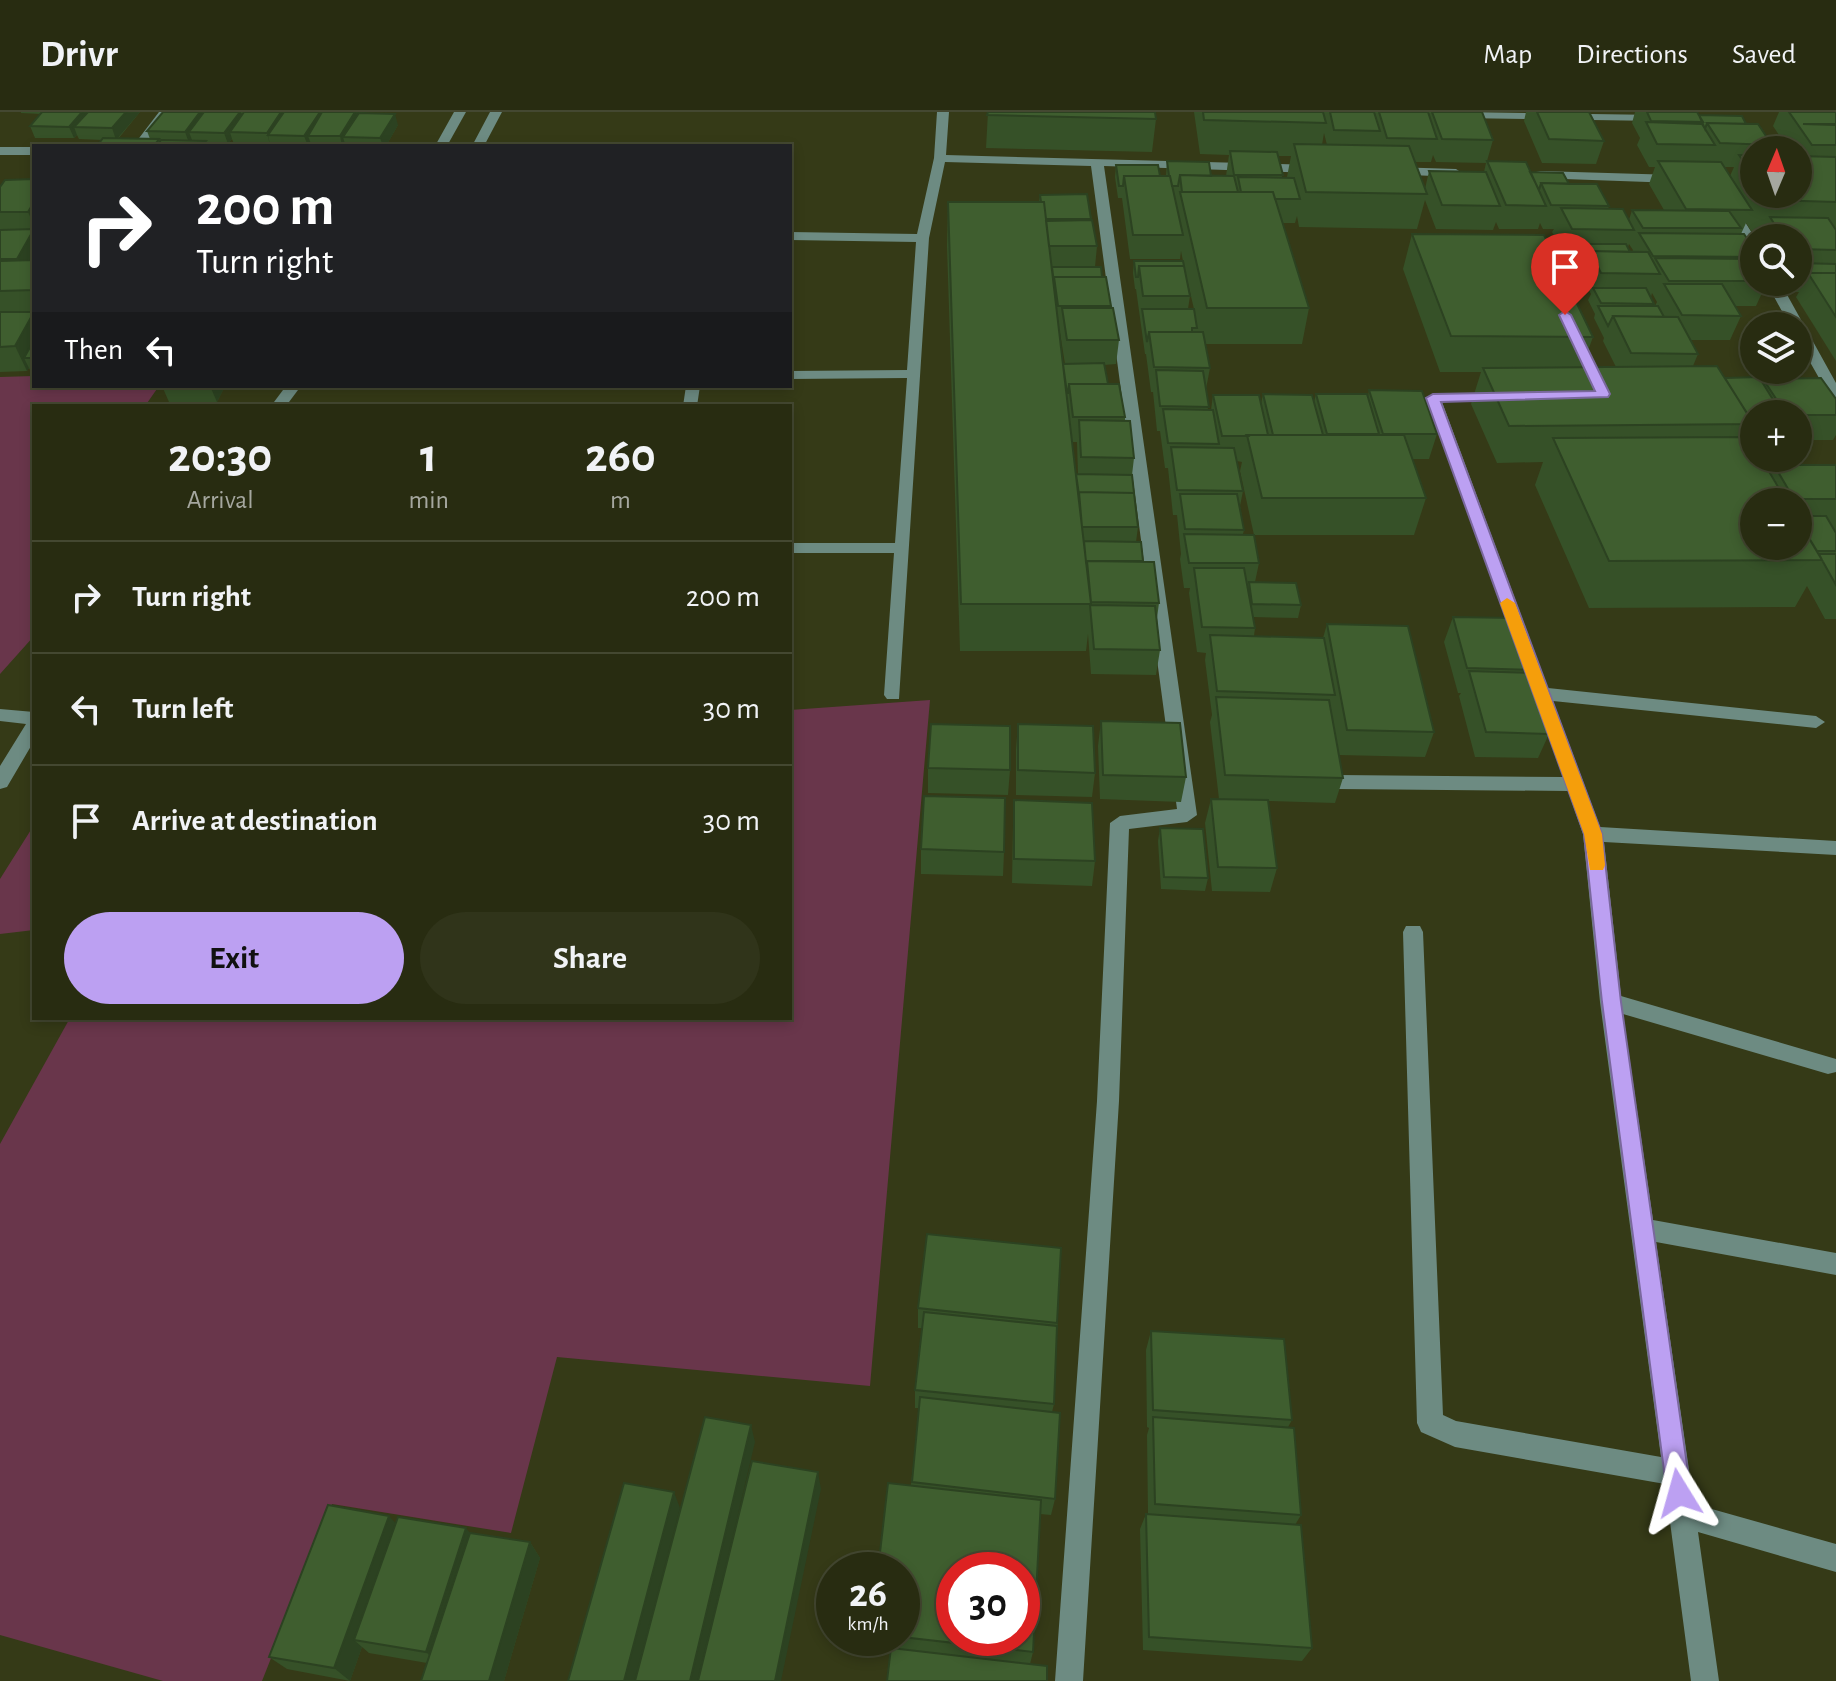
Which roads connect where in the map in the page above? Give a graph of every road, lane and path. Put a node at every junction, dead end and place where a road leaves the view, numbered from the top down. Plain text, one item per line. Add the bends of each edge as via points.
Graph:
1 (165, 112) edge
2 (460, 112) edge
3 (496, 112) edge
4 (943, 112) edge
5 (1450, 114) edge
6 (1674, 118) edge
7 (141, 144) edge
8 (442, 144) edge
9 (479, 144) edge
10 (0, 151) edge
11 (32, 151) edge
12 (940, 158) junction
13 (1097, 163) junction
14 (1331, 170) edge
15 (1378, 171) edge
16 (1472, 174) edge
17 (1519, 175) edge
18 (1691, 180) edge
19 (1738, 220) edge
20 (1740, 224) edge
21 (792, 236) edge
22 (923, 238) junction
23 (1569, 322) edge
24 (1812, 353) edge
25 (915, 374) junction
26 (792, 375) edge
27 (292, 388) edge
28 (1786, 390) edge
29 (1835, 392) edge
30 (1603, 394) edge
31 (1510, 396) edge
32 (280, 404) edge
33 (792, 548) edge
34 (903, 548) junction
35 (1540, 693) junction
36 (893, 695) dead end
37 (0, 715) edge
38 (32, 718) edge
39 (1816, 722) dead end
40 (32, 729) edge
41 (0, 782) edge
42 (1338, 782) edge
43 (1574, 784) junction
44 (1593, 834) junction
45 (1836, 848) edge
46 (1413, 932) dead end
47 (1611, 1002) junction
48 (1828, 1065) dead end
49 (1643, 1229) junction
50 (1836, 1264) edge
51 (1677, 1473) junction
52 (1682, 1514) junction
53 (1836, 1558) edge
54 (1069, 1681) edge
55 (1705, 1681) edge

1 - 7 street
2 - 8 street
3 - 9 street
4 - 12 street
5 - 6 street
10 - 11 street
12 - 13 street
12 - 22 street
13 - 14 street
13 - 54 street via 1187,815 1120,823 1108,1101
15 - 16 street
17 - 18 street
19 - 20 street
21 - 22 street
22 - 25 street
23 - 30 street
24 - 29 street
25 - 26 street
25 - 34 street
27 - 32 street
28 - 29 street
31 - 35 street via 1433,398 1431,412
33 - 34 street
34 - 36 street
35 - 39 street
35 - 43 street
37 - 38 street
40 - 41 street
42 - 43 street
43 - 44 street
44 - 45 street
44 - 47 street
46 - 51 street via 1430,1423 1455,1434
47 - 48 street
47 - 49 street
49 - 50 street
49 - 51 street
51 - 52 street
52 - 53 street
52 - 55 street

